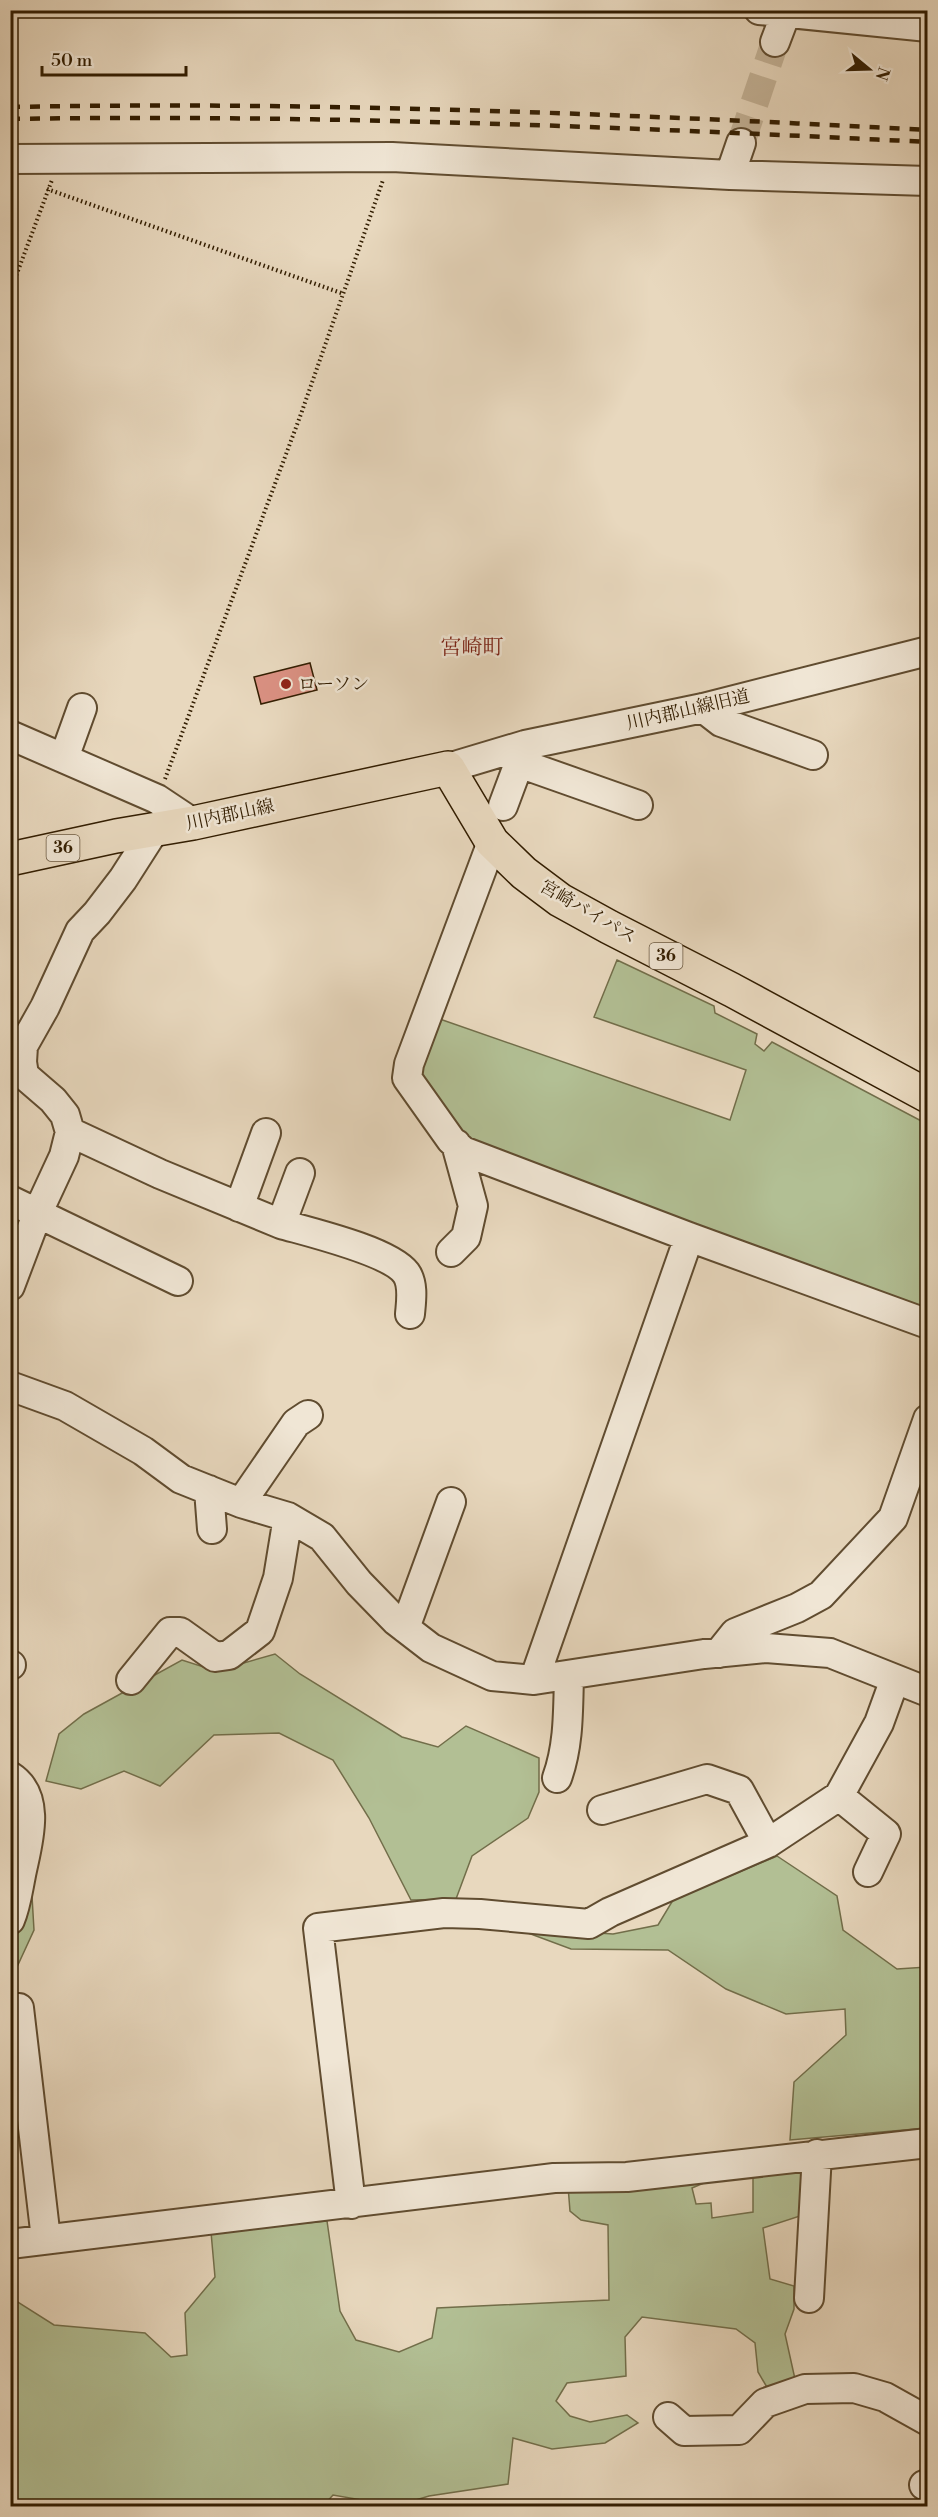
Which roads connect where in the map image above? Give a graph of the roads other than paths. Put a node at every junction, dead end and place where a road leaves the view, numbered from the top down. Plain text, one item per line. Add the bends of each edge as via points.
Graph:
1 (772, 12) edge
2 (927, 27) edge
3 (775, 42) tunnel mouth
4 (741, 143) tunnel mouth
5 (10, 159) edge
6 (730, 175) junction
7 (927, 181) edge
8 (927, 651) edge
9 (82, 708) dead end
10 (704, 708) junction
11 (10, 735) edge
12 (522, 754) junction
13 (813, 755) dead end
14 (64, 758) junction
15 (448, 768) junction
16 (638, 804) dead end
17 (503, 806) dead end
18 (156, 814) junction
19 (492, 842) junction
20 (10, 859) edge
21 (927, 1096) edge
22 (70, 1132) junction
23 (266, 1132) dead end
24 (456, 1144) junction
25 (300, 1173) dead end
26 (10, 1200) edge
27 (239, 1207) junction
28 (38, 1212) junction
29 (281, 1224) junction
30 (689, 1237) junction
31 (451, 1252) dead end
32 (178, 1281) dead end
33 (10, 1286) edge
34 (410, 1314) dead end
35 (927, 1324) edge
36 (10, 1386) edge
37 (308, 1415) dead end
38 (927, 1419) edge
39 (209, 1490) junction
40 (451, 1502) dead end
41 (241, 1503) junction
42 (288, 1517) junction
43 (212, 1529) dead end
44 (405, 1628) junction
45 (719, 1653) junction
46 (569, 1675) junction
47 (895, 1679) junction
48 (130, 1680) dead end
49 (534, 1680) junction
50 (927, 1692) edge
51 (10, 1776) edge
52 (557, 1778) dead end
53 (839, 1796) junction
54 (602, 1810) dead end
55 (19, 1837) edge
56 (768, 1843) junction
57 (868, 1872) dead end
58 (10, 1920) edge
59 (10, 2009) edge
60 (927, 2143) edge
61 (818, 2154) junction
62 (351, 2204) junction
63 (46, 2239) junction
64 (10, 2244) edge
65 (809, 2298) dead end
66 (668, 2417) dead end
67 (927, 2421) edge

1 - 2 street
1 - 3 street
4 - 6 street
5 - 6 street via 392,157
6 - 7 street
8 - 10 street, 川内郡山線旧道
9 - 14 street
10 - 12 street, 川内郡山線旧道
10 - 13 street via 721,722
11 - 14 street
12 - 15 street, 川内郡山線旧道
12 - 16 street
12 - 17 street
14 - 18 street
15 - 18 main road, 川内郡山線 / 36 via 193,823
15 - 19 main road, 宮崎バイパス / 36
18 - 20 main road, 川内郡山線 / 36
18 - 22 street via 123,879 80,931 23,1046 24,1075 53,1100 65,1115
19 - 21 main road, 宮崎バイパス / 36 via 560,900
19 - 24 street via 407,1078
22 - 27 street
22 - 28 street via 64,1156
23 - 27 street
24 - 30 street via 463,1151
24 - 31 street via 472,1206 466,1237
25 - 29 street
26 - 28 street
27 - 29 street
28 - 32 street
28 - 33 street
29 - 34 street via 367,1249 388,1260 406,1273 412,1291
30 - 35 street
30 - 49 street
36 - 39 street via 65,1406 143,1451 181,1479
37 - 41 street via 296,1423
38 - 45 street via 893,1518 821,1595 735,1633
39 - 41 street
39 - 43 street
40 - 44 street
41 - 42 street
42 - 44 street via 322,1538 359,1583
42 - 48 street via 278,1578 260,1631 229,1655 215,1657 180,1632 170,1632
44 - 49 street via 431,1648 492,1676
45 - 46 street
45 - 47 street via 766,1648 830,1653
46 - 49 street
46 - 52 street via 567,1727
47 - 50 street
47 - 53 street via 879,1723
51 - 55 street via 18,1781 28,1799 31,1826
53 - 56 street
53 - 57 street via 886,1834
54 - 56 street via 706,1779 739,1790
55 - 58 street
56 - 62 street via 589,1924 444,1913 318,1928
59 - 63 street via 19,2008
60 - 61 street
61 - 62 street via 627,2177 554,2178
61 - 65 street
62 - 63 street
63 - 64 street
66 - 67 street via 684,2431 739,2430 765,2403 805,2389 854,2388 885,2397

